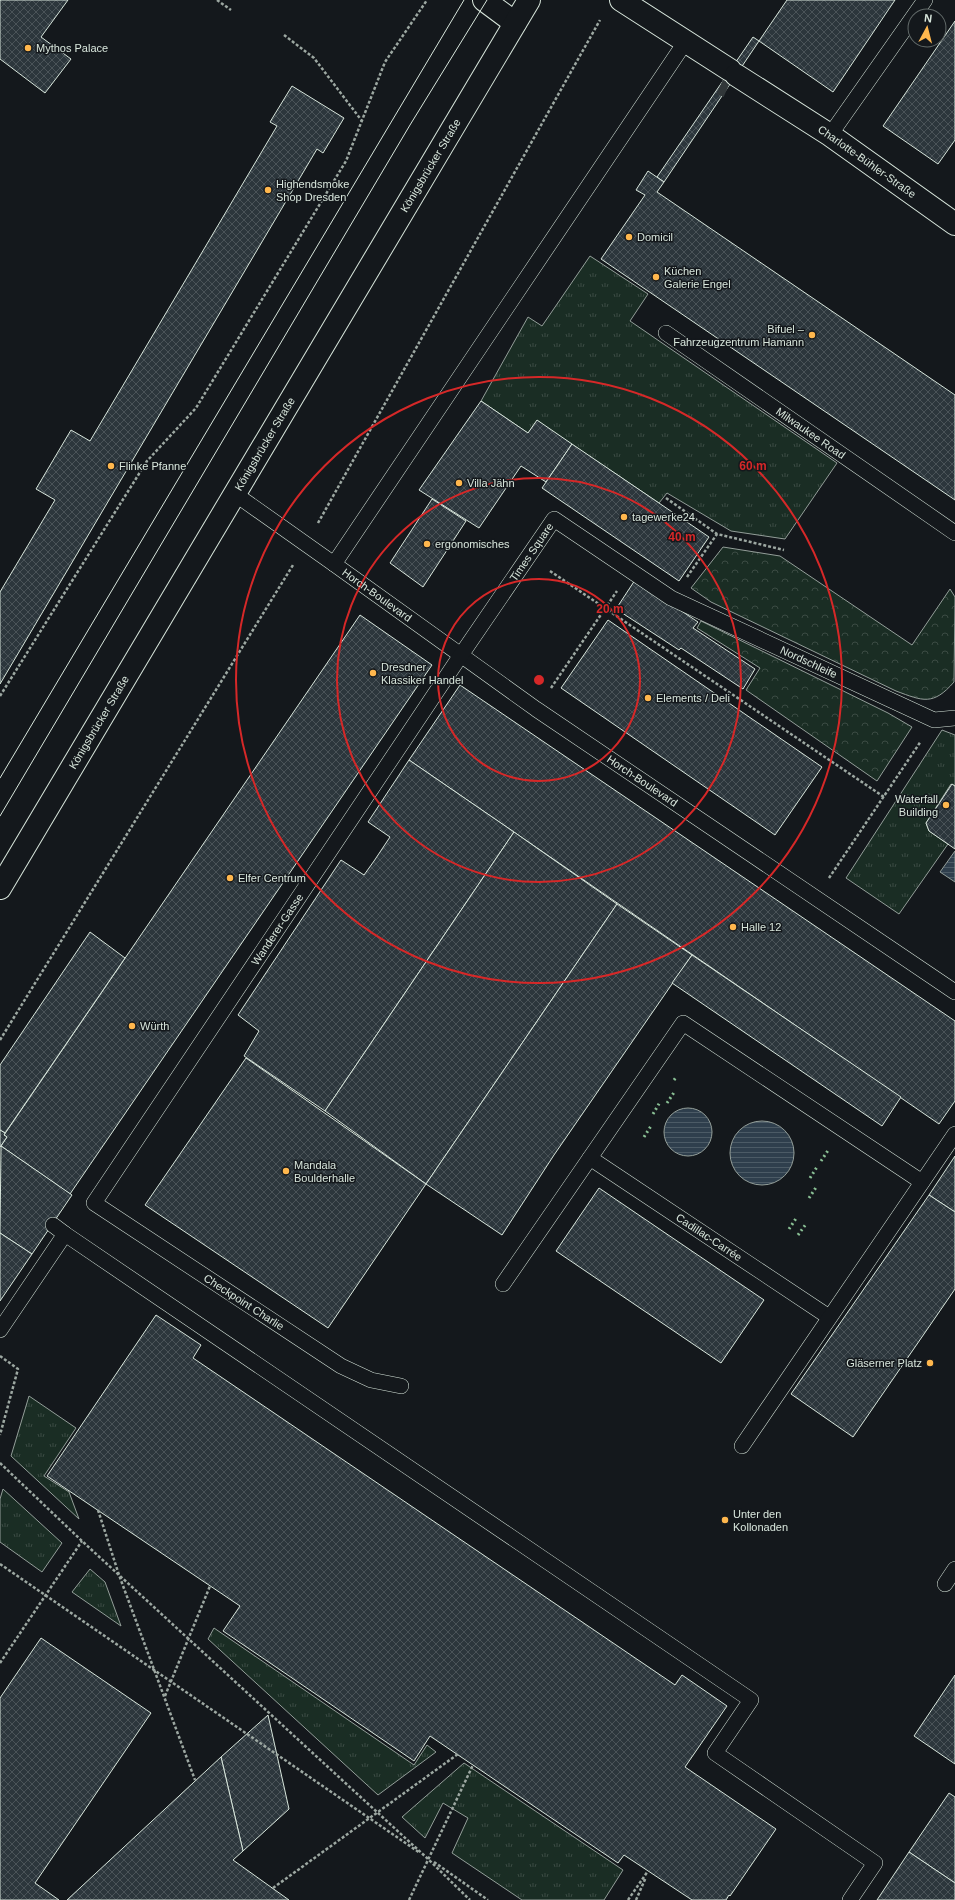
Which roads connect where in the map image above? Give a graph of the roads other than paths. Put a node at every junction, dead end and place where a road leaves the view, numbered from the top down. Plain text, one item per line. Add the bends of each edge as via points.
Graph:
1 (484, 0) edge
2 (529, 0) edge
3 (621, 0) edge
4 (925, 0) edge
5 (515, 23) junction
6 (686, 41) junction
7 (830, 135) junction
8 (955, 224) edge
9 (666, 333) dead end
10 (235, 494) junction
11 (955, 533) edge
12 (334, 564) junction
13 (668, 596) joint
14 (460, 655) junction
15 (955, 718) edge
16 (0, 888) edge
17 (955, 992) edge
18 (955, 1134) edge
19 (590, 1158) junction
20 (922, 1182) junction
21 (94, 1203) joint
22 (503, 1284) dead end
23 (829, 1317) junction
24 (0, 1330) edge
25 (401, 1386) dead end
26 (742, 1446) dead end
27 (955, 1569) edge
28 (945, 1584) dead end
29 (850, 1900) edge

1 - 5 main road
2 - 5 main road, Königsbrücker Straße
3 - 6 main road
4 - 7 lane
5 - 10 main road, Königsbrücker Straße
6 - 7 main road, Charlotte-Bühler-Straße via 698,64 729,79 761,102 777,102
6 - 12 lane
7 - 8 main road, Charlotte-Bühler-Straße
9 - 11 lane, Milwaukee Road
10 - 12 lane, Horch-Boulevard
10 - 16 main road, Königsbrücker Straße
12 - 14 lane, Horch-Boulevard
13 - 14 lane, Times Square via 554,519
13 - 15 lane, Nordschleife via 934,720
14 - 17 lane, Horch-Boulevard
14 - 21 lane, Wanderer-Gasse
18 - 20 lane
19 - 20 lane via 684,1023
19 - 22 lane
19 - 23 lane, Cadillac-Carrée
20 - 23 lane
21 - 25 lane, Checkpoint Charlie via 341,1366 371,1380
23 - 26 lane
24 - 29 lane via 59,1229 751,1700 716,1753 875,1863
27 - 28 lane

